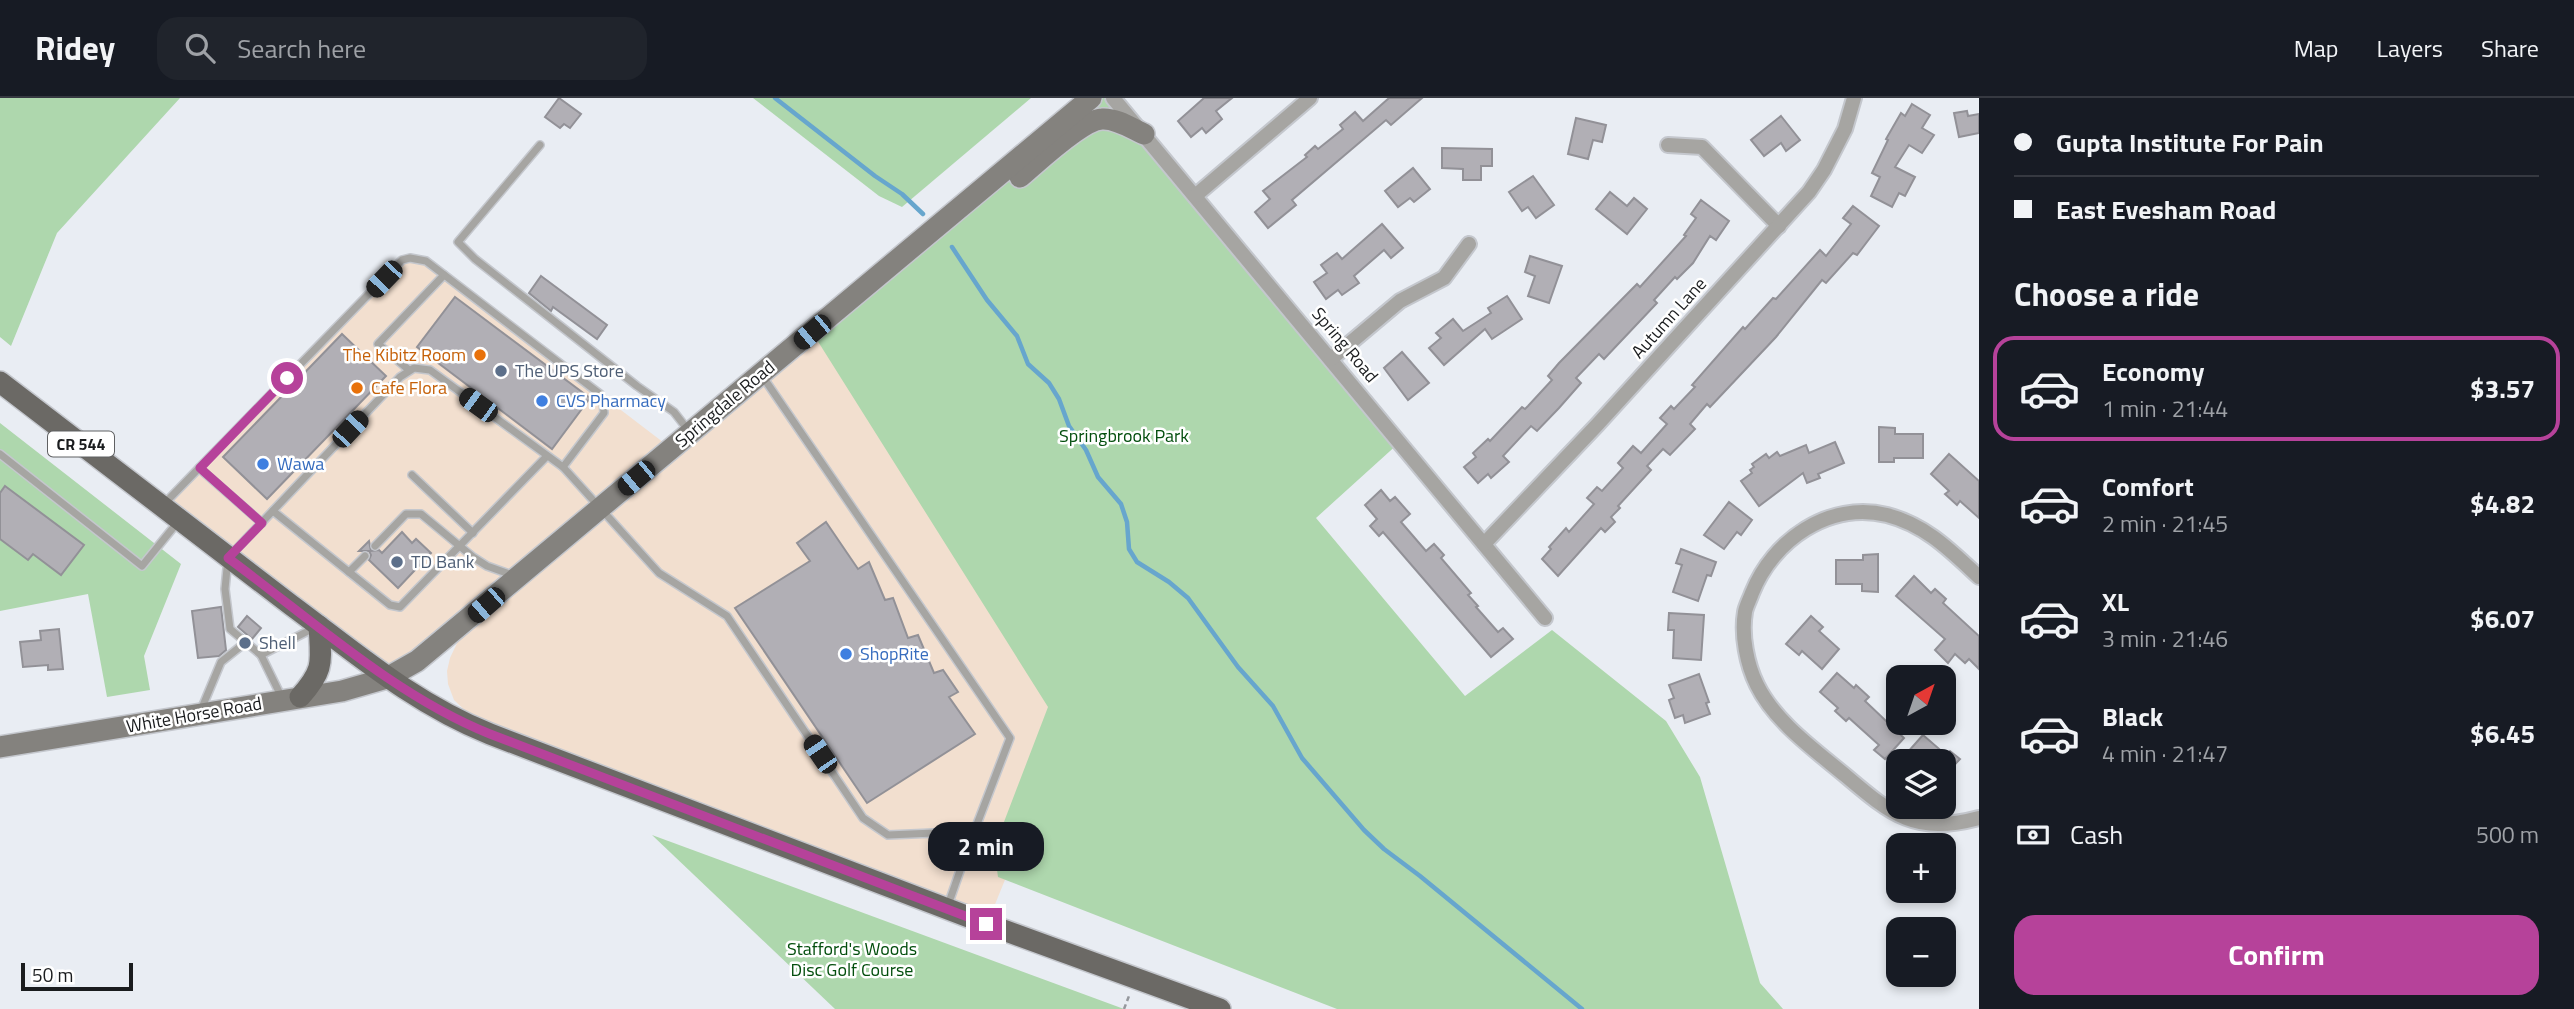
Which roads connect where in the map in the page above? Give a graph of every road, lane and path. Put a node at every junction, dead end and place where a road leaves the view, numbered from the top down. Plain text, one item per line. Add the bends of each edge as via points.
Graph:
1 (1091, 98) edge
2 (1113, 98) edge
3 (1310, 98) edge
4 (1854, 98) edge
5 (1144, 134) junction
6 (540, 145) dead end
7 (1668, 145) dead end
8 (1195, 196) junction
9 (972, 199) junction
10 (1779, 226) junction
11 (1469, 244) dead end
12 (444, 275) junction
13 (1331, 359) junction
14 (409, 370) junction
15 (761, 374) junction
16 (0, 382) edge
17 (691, 433) junction
18 (0, 454) edge
19 (547, 456) junction
20 (563, 467) junction
21 (200, 468) junction
22 (412, 475) dead end
23 (162, 506) junction
24 (600, 508) junction
25 (273, 511) junction
26 (180, 519) junction
27 (262, 523) junction
28 (473, 533) junction
29 (1484, 544) junction
30 (375, 546) dead end
31 (460, 547) junction
32 (365, 556) dead end
33 (228, 558) junction
34 (349, 572) junction
35 (519, 577) junction
36 (1979, 577) edge
37 (1545, 618) dead end
38 (319, 626) junction
39 (246, 642) junction
40 (261, 655) junction
41 (387, 678) junction
42 (291, 699) junction
43 (199, 714) junction
44 (0, 747) edge
45 (1979, 818) edge
46 (970, 845) junction
47 (947, 908) junction
48 (1214, 1008) edge

1 - 9 main road, Springdale Road
2 - 5 street, Spring Road
3 - 8 street
4 - 10 street, Autumn Lane via 1845,130 1825,170
5 - 8 street, Spring Road
5 - 9 main road via 1102,119 1086,123 1000,193
6 - 17 lane via 458,242 674,412
7 - 10 street via 1702,146
8 - 13 street, Spring Road
9 - 15 main road, Springdale Road
10 - 29 street, Autumn Lane
11 - 13 street via 1444,278 1400,301
12 - 14 lane via 378,344
12 - 20 lane via 600,394 604,413
12 - 21 lane via 426,261 402,260
13 - 29 street, Spring Road
14 - 19 lane via 430,370
14 - 25 lane
15 - 17 main road, Springdale Road
15 - 46 lane via 1010,738
16 - 23 main road, CR 544
17 - 24 main road, Springdale Road
18 - 26 lane via 142,565
19 - 20 lane
19 - 28 lane
20 - 24 lane
21 - 23 lane
21 - 27 lane
22 - 28 lane
23 - 26 main road, CR 544
24 - 35 main road, Springdale Road
24 - 46 lane via 659,573 727,616 863,818 888,835 934,833
25 - 27 lane
25 - 34 lane
26 - 33 main road, CR 544
27 - 33 lane
28 - 31 lane
29 - 37 street, Spring Road
30 - 31 lane via 406,514 413,513 428,518
31 - 34 lane via 400,607 390,605
31 - 35 lane via 487,566
32 - 34 lane
33 - 38 main road, CR 544
33 - 39 lane via 225,589 230,629
35 - 41 main road, Springdale Road via 417,661
36 - 45 street via 1930,533 1885,515 1859,513 1827,518 1799,531 1758,578 1745,612 1746,655 1756,683 1804,739 1881,805 1901,816 1924,825
38 - 40 lane
38 - 41 main road, CR 544
38 - 42 main road via 316,680
39 - 40 lane
39 - 43 lane via 221,662
40 - 42 lane
41 - 42 main road, White Horse Road
41 - 47 main road, CR 544 via 428,706 473,727
42 - 43 main road, White Horse Road
43 - 44 main road, White Horse Road
46 - 47 lane
47 - 48 main road, CR 544

